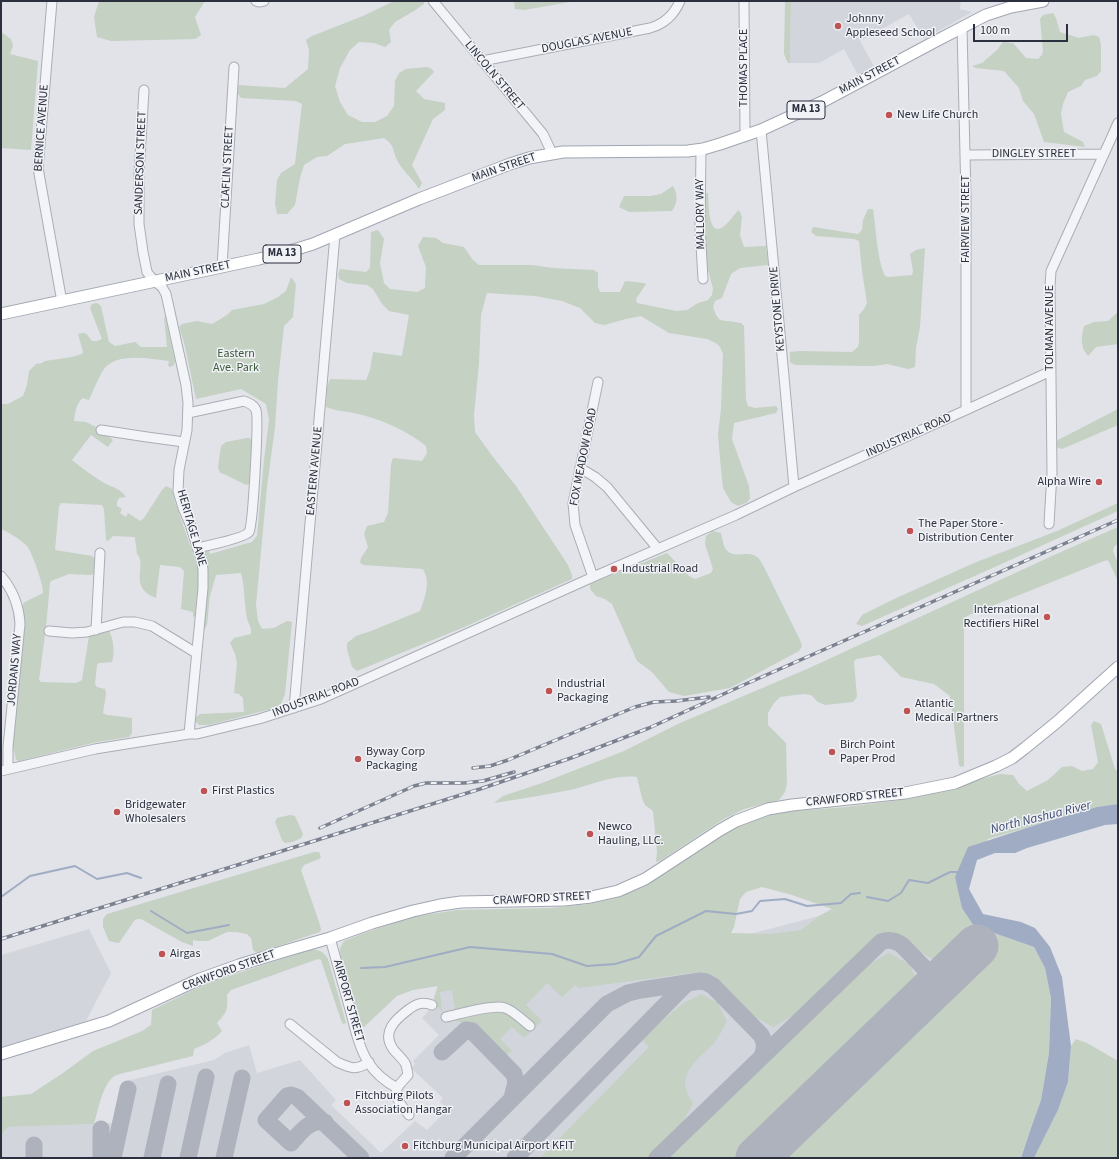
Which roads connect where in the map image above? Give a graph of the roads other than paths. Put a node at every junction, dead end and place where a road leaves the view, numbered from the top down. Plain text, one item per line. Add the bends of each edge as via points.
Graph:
1 (52, 1) edge
2 (256, 1) edge
3 (264, 1) edge
4 (433, 1) edge
5 (680, 1) edge
6 (744, 1) edge
7 (1043, 1) edge
8 (962, 28) junction
9 (482, 61) junction
10 (234, 67) dead end
11 (144, 90) dead end
12 (1118, 123) edge
13 (761, 130) junction
14 (745, 135) junction
15 (701, 150) junction
16 (552, 153) junction
17 (1104, 154) junction
18 (965, 155) junction
19 (335, 235) junction
20 (222, 267) junction
21 (703, 279) dead end
22 (154, 282) junction
23 (62, 302) junction
24 (1, 314) edge
25 (1051, 371) junction
26 (598, 382) dead end
27 (966, 410) junction
28 (188, 413) junction
29 (101, 430) dead end
30 (184, 442) junction
31 (580, 468) junction
32 (794, 487) junction
33 (1049, 524) dead end
34 (197, 548) junction
35 (658, 549) junction
36 (100, 552) dead end
37 (1, 576) edge
38 (593, 577) junction
39 (96, 630) junction
40 (49, 631) dead end
41 (196, 653) junction
42 (1118, 667) edge
43 (294, 708) junction
44 (189, 734) junction
45 (5, 770) edge
46 (330, 938) junction
47 (432, 1005) dead end
48 (446, 1017) dead end
49 (290, 1024) dead end
50 (530, 1026) dead end
51 (1, 1054) edge
52 (368, 1062) junction
53 (397, 1088) junction
54 (408, 1115) dead end

1 - 23 street, BERNICE AVENUE via 38,168
2 - 3 street
4 - 9 street, LINCOLN STREET
5 - 9 street, DOUGLAS AVENUE via 668,18 650,28
6 - 14 street, THOMAS PLACE
7 - 8 main road, MAIN STREET / MA 13 via 990,13
8 - 13 main road, MAIN STREET / MA 13 via 822,102
8 - 18 street, FAIRVIEW STREET
9 - 16 street, LINCOLN STREET via 543,134
10 - 20 street, CLAFLIN STREET
11 - 22 street, SANDERSON STREET via 138,216 146,267
12 - 17 street, TOLMAN AVENUE
13 - 14 main road, MAIN STREET / MA 13
13 - 32 street, KEYSTONE DRIVE
14 - 15 main road, MAIN STREET / MA 13
15 - 16 main road, MAIN STREET / MA 13
15 - 21 street, MALLORY WAY via 700,228
16 - 19 main road, MAIN STREET / MA 13 via 510,164
17 - 18 street, DINGLEY STREET
17 - 25 street, TOLMAN AVENUE via 1051,271
18 - 27 street, FAIRVIEW STREET
19 - 20 main road, MAIN STREET / MA 13 via 291,251
19 - 43 street, EASTERN AVENUE
20 - 22 main road, MAIN STREET / MA 13
22 - 23 main road, MAIN STREET / MA 13
22 - 28 street, HERITAGE LANE via 162,287 166,294 186,385
23 - 24 main road, MAIN STREET / MA 13
25 - 27 street, INDUSTRIAL ROAD
25 - 33 street, TOLMAN AVENUE via 1052,473
26 - 31 street, FOX MEADOW ROAD
27 - 32 street, INDUSTRIAL ROAD
28 - 30 street, HERITAGE LANE
28 - 34 street via 244,401 252,404 256,410 257,439 249,532
29 - 30 street
30 - 34 street, HERITAGE LANE via 178,492
31 - 35 street via 608,487
31 - 38 street, FOX MEADOW ROAD via 573,503 574,519
32 - 35 street, INDUSTRIAL ROAD
34 - 41 street, HERITAGE LANE via 203,566 203,576
35 - 38 street, INDUSTRIAL ROAD
36 - 39 street
37 - 45 street, JORDANS WAY via 16,600 20,624
38 - 43 street, INDUSTRIAL ROAD via 491,624
39 - 40 street via 77,633
39 - 41 street via 127,622 146,624
41 - 44 street, HERITAGE LANE
42 - 46 main road, CRAWFORD STREET via 1058,722 1012,758 955,783 905,794 768,809 720,830 645,879 603,895 564,900 475,901 440,905 413,911
43 - 44 street, INDUSTRIAL ROAD via 250,722
44 - 45 street, INDUSTRIAL ROAD via 95,749
46 - 51 main road, CRAWFORD STREET via 200,979 109,1020
46 - 52 street, AIRPORT STREET via 359,1042
47 - 53 street via 417,1004 390,1028 390,1044 406,1063 408,1075
48 - 50 street via 500,1006 512,1011
49 - 52 street via 337,1062 357,1068
52 - 53 street, AIRPORT STREET via 384,1080
53 - 54 street via 398,1100

